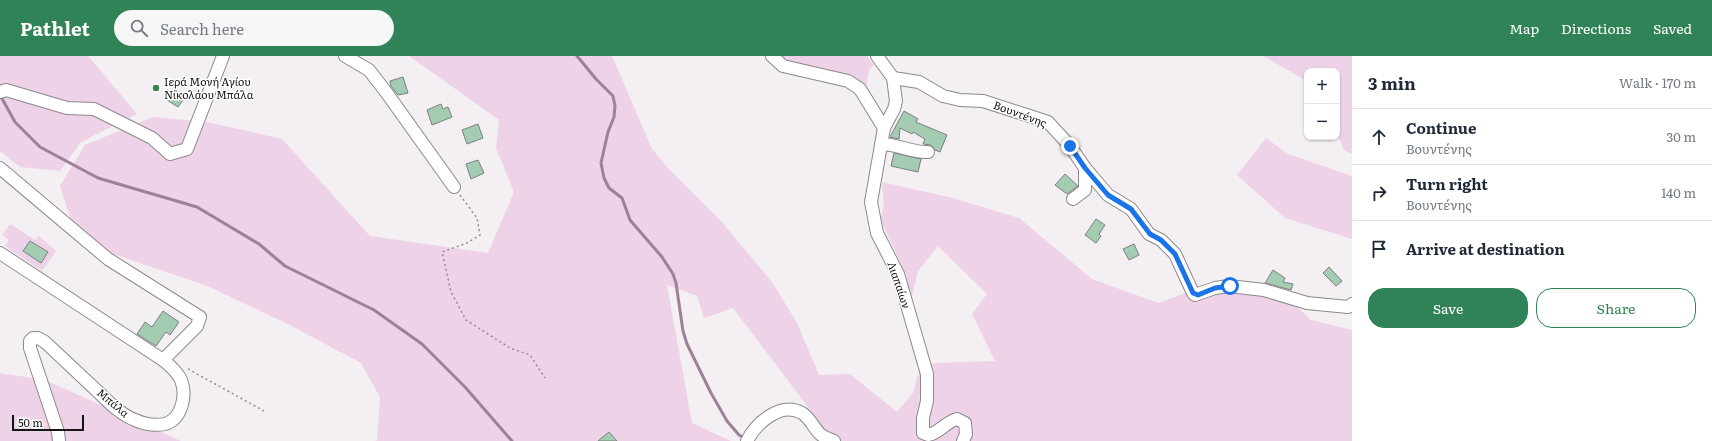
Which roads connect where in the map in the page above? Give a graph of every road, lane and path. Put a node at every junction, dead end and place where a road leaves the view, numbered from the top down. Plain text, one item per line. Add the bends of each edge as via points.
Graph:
1 (223, 56) edge
2 (345, 56) edge
3 (772, 56) edge
4 (877, 56) edge
5 (893, 78) junction
6 (2, 91) edge
7 (884, 128) junction
8 (881, 144) junction
9 (928, 152) dead end
10 (0, 168) edge
11 (1085, 168) junction
12 (454, 187) joint
13 (1073, 199) dead end
14 (0, 253) edge
15 (1352, 304) edge
16 (162, 360) junction
17 (185, 368) dead end
18 (545, 378) dead end
19 (264, 411) dead end
20 (748, 438) edge
21 (59, 441) edge
22 (834, 441) edge
23 (963, 441) edge

1 - 6 street via 187,149 170,154 152,138 94,109 67,108
2 - 12 street via 369,70
3 - 7 street via 783,66 848,81 860,89
4 - 5 street, Λιαπαίων
5 - 7 street, Λιαπαίων via 896,101
5 - 11 street, Βουντένης via 920,82 943,96 983,101 1048,122 1070,146
7 - 8 street, Λιαπαίων
8 - 9 street via 893,144
8 - 23 street, Λιαπαίων via 871,202 877,233 898,274 927,374 923,433 928,436 934,434 950,420 957,419 965,423 966,434
10 - 16 street via 108,260 200,317 197,326
11 - 13 street via 1085,190
11 - 15 street, Βουντένης via 1108,195 1131,209 1150,234 1161,240 1175,254 1195,295 1230,286 1264,290 1307,303 1348,307
12 - 18 path via 477,218 480,235 442,252 451,292 466,320 510,348 530,355
14 - 16 street, Μπάλα
16 - 21 street, Μπάλα via 174,369 181,379 183,401 173,419 166,424 156,425 123,415 45,342 33,338 30,341 30,348
17 - 19 path
20 - 22 street via 757,425 766,418 789,410 802,413 820,434

